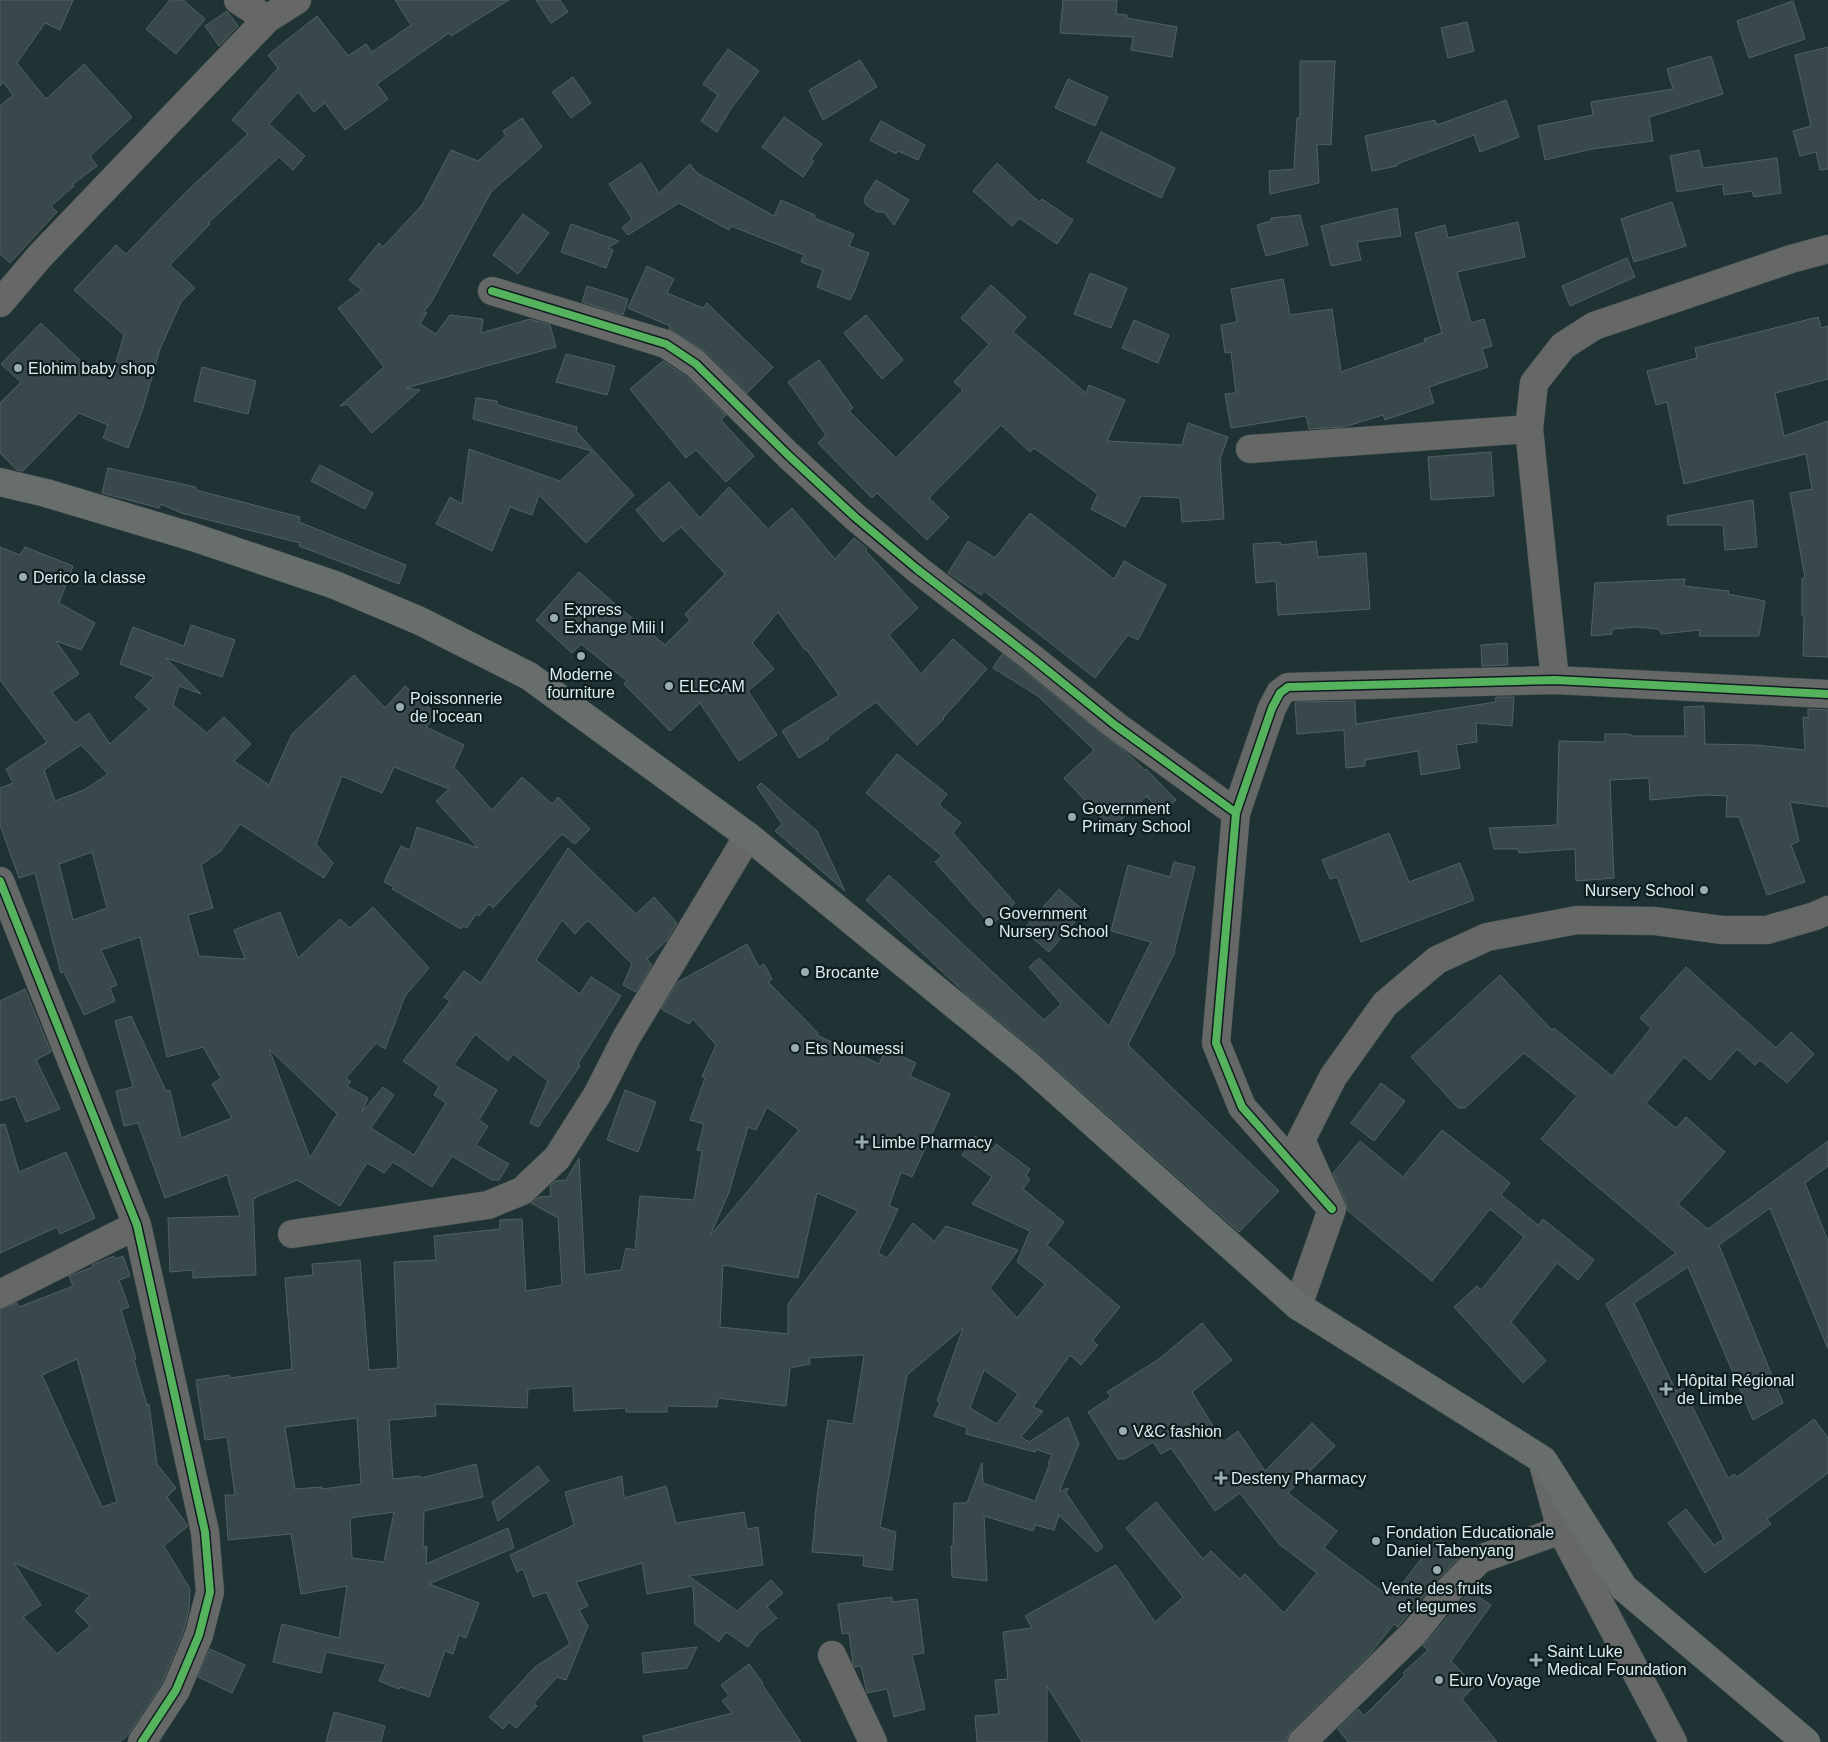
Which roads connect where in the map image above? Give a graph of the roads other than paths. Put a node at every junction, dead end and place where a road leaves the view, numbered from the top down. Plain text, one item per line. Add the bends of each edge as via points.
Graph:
1 (238, 0) edge
2 (297, 0) edge
3 (266, 19) junction
4 (1828, 249) edge
5 (492, 291) dead end
6 (0, 304) edge
7 (1529, 429) junction
8 (1250, 448) dead end
9 (0, 482) edge
10 (1555, 680) junction
11 (1828, 694) edge
12 (1236, 813) junction
13 (748, 836) junction
14 (0, 881) edge
15 (1828, 910) edge
16 (1332, 1208) junction
17 (137, 1225) junction
18 (292, 1234) dead end
19 (0, 1294) edge
20 (1298, 1306) junction
21 (1543, 1460) junction
22 (1561, 1530) junction
23 (832, 1655) dead end
24 (142, 1742) edge
25 (873, 1742) edge
26 (1302, 1742) edge
27 (1673, 1742) edge
28 (1806, 1742) edge

1 - 3 street
2 - 3 street
3 - 6 street via 40,256
4 - 7 street via 1594,326 1563,346 1534,383
5 - 12 street via 666,344 696,364 788,455 903,557 1115,725
7 - 8 street
7 - 10 street
9 - 13 highway via 203,540 335,585 420,621 529,676
10 - 11 street
10 - 12 street via 1288,687 1280,693 1272,708
12 - 16 street via 1216,1043 1242,1107
13 - 18 street via 630,1031 587,1111 557,1158 522,1192 488,1205
13 - 20 highway via 1026,1063
14 - 17 street
15 - 16 street via 1767,930 1722,930 1655,921 1578,920 1487,936 1437,960 1385,1004 1333,1077 1301,1140
16 - 20 street
17 - 19 street
17 - 24 street via 205,1532 210,1592 199,1636 176,1690
20 - 21 highway
21 - 22 street
21 - 28 highway via 1624,1588
22 - 26 street via 1480,1559 1448,1591 1414,1633
22 - 27 street
23 - 25 street

